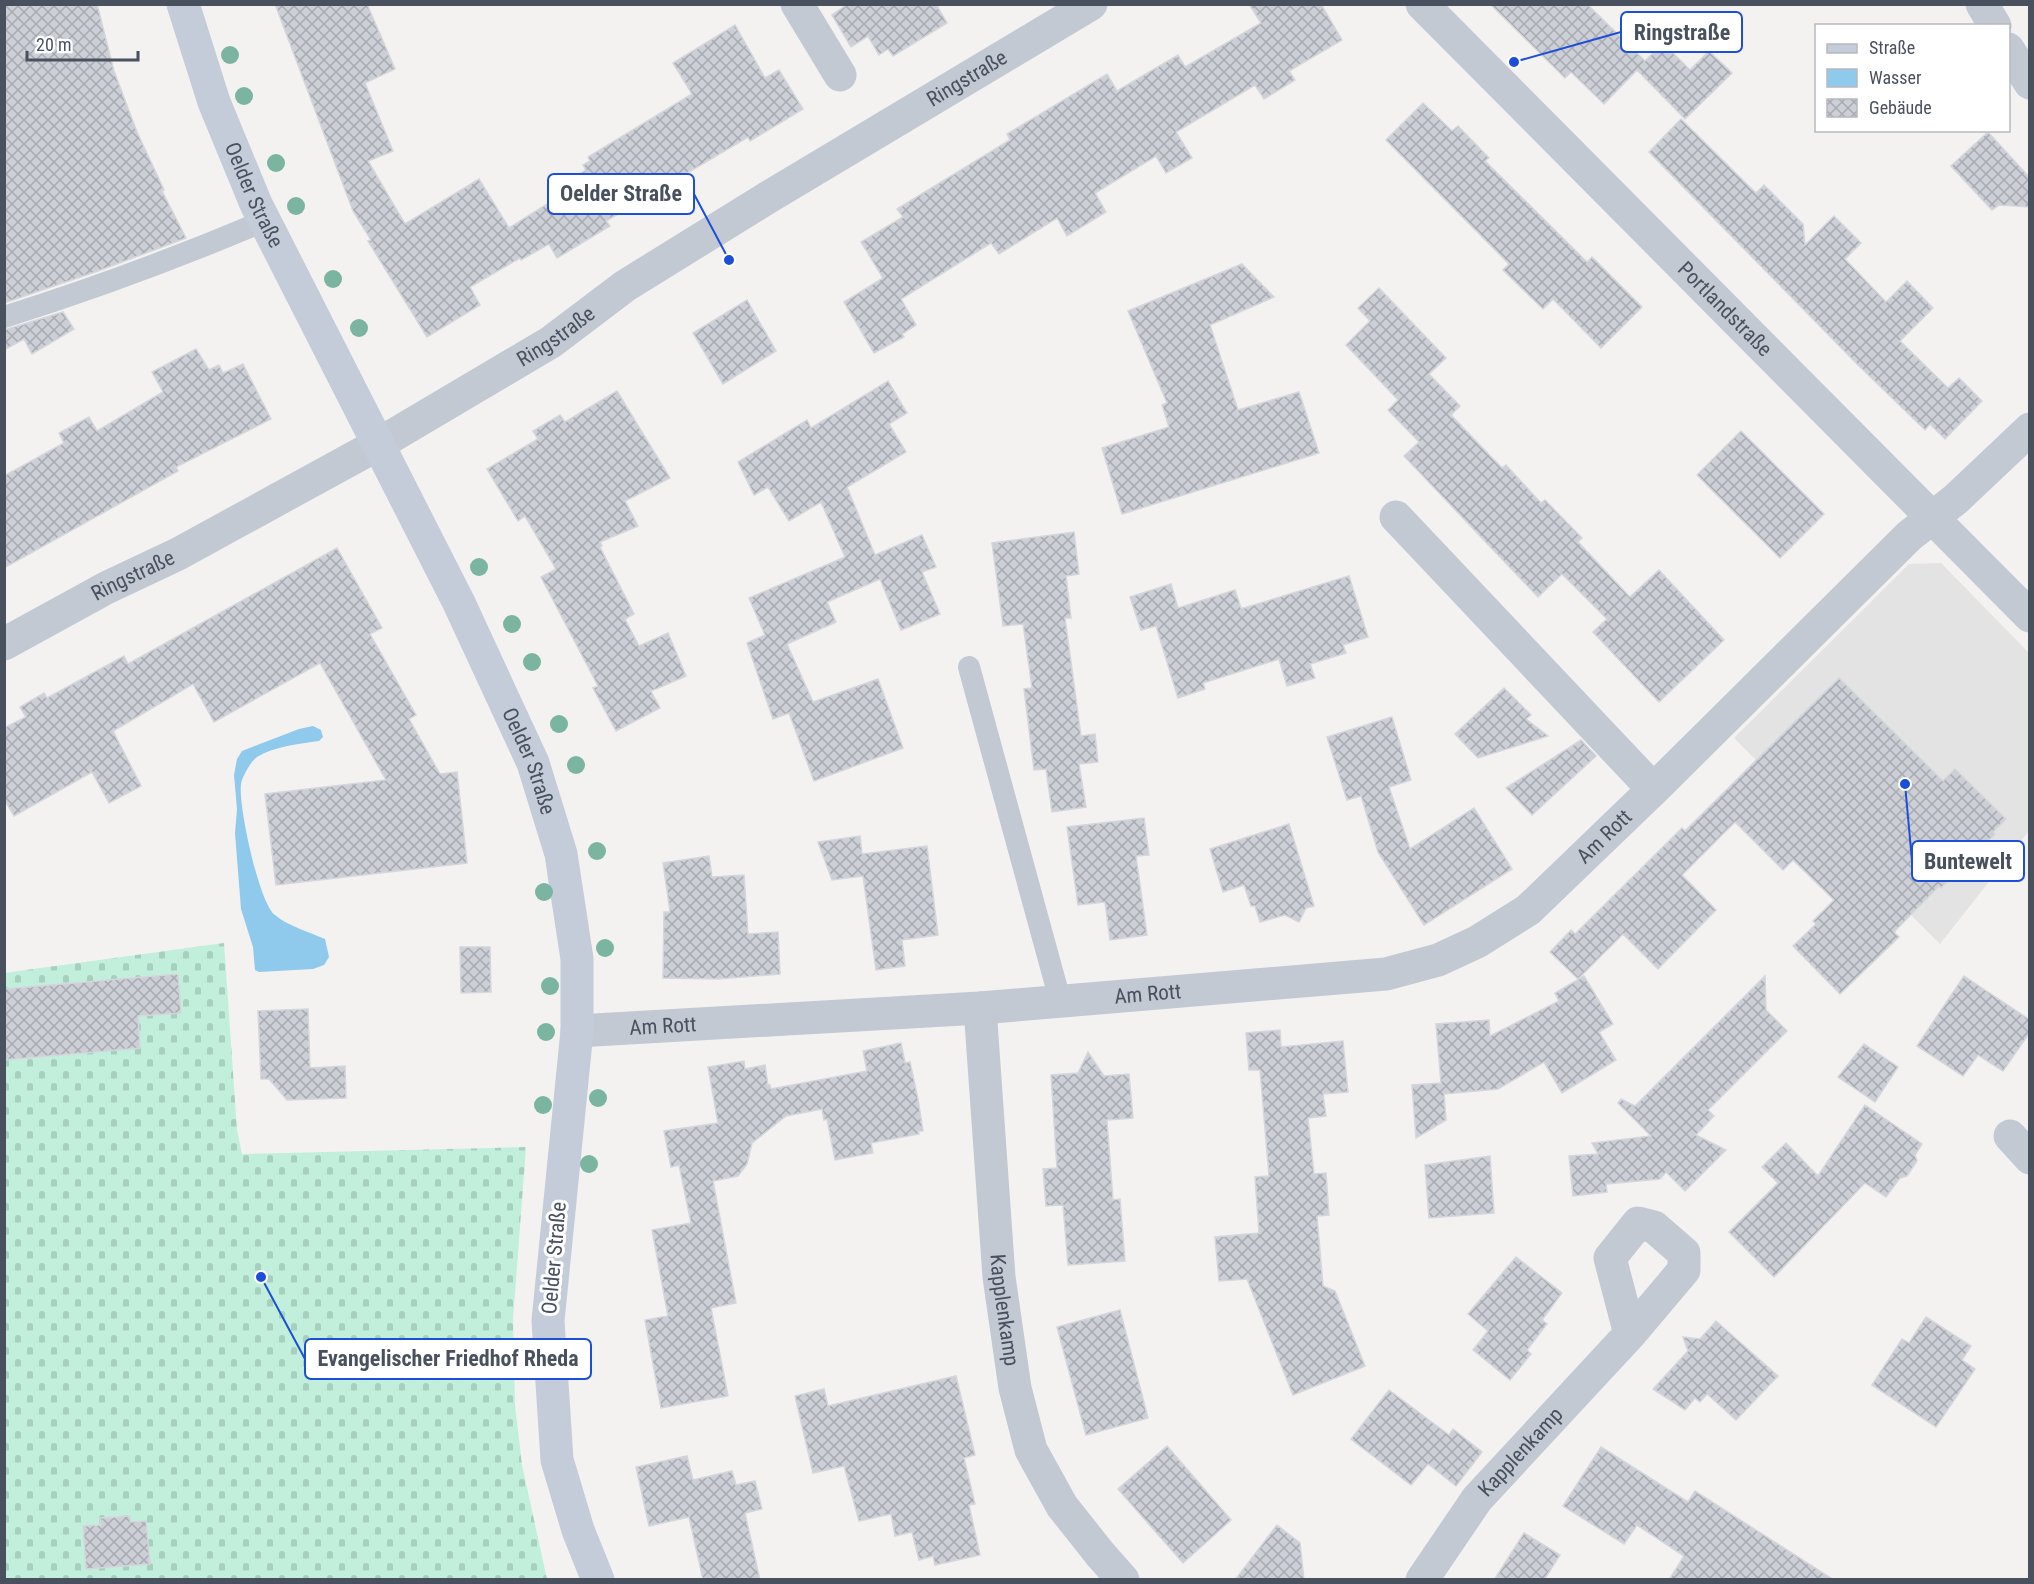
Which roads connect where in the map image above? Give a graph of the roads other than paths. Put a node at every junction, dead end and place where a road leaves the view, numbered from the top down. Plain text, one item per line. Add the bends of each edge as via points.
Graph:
1 (183, 4) edge
2 (797, 4) edge
3 (1091, 4) edge
4 (1422, 4) edge
5 (1982, 4) edge
6 (1994, 24) edge
7 (2010, 52) edge
8 (840, 75) dead end
9 (2030, 83) edge
10 (264, 221) junction
11 (4, 317) edge
12 (2030, 429) edge
13 (377, 445) junction
14 (1932, 516) junction
15 (1396, 517) dead end
16 (2030, 616) edge
17 (4, 644) edge
18 (969, 667) dead end
19 (1653, 789) junction
20 (1060, 1000) junction
21 (980, 1008) junction
22 (577, 1031) junction
23 (1630, 1334) dead end
24 (598, 1580) edge
25 (1123, 1580) edge
26 (1422, 1580) edge

1 - 10 street, Oelder Straße via 214,102
2 - 8 street
3 - 13 street, Ringstraße via 767,198 625,286 551,342
4 - 14 street, Portlandstraße
5 - 6 street
7 - 9 street
10 - 11 lane via 176,258
10 - 13 street, Oelder Straße
12 - 14 street, Am Rott via 1956,499
13 - 17 street, Ringstraße
13 - 22 street, Oelder Straße via 459,603 533,763 561,854 577,959
14 - 16 street, Portlandstraße
14 - 19 street, Am Rott
15 - 19 street
18 - 20 lane
19 - 20 street, Am Rott via 1528,910 1477,942 1438,960 1386,974
20 - 21 street, Am Rott
21 - 22 street, Am Rott
21 - 25 street, Kapplenkamp via 999,1277 1016,1388 1031,1450 1062,1506
22 - 24 street, Oelder Straße via 548,1321 557,1460
23 - 26 street, Kapplenkamp via 1477,1499

